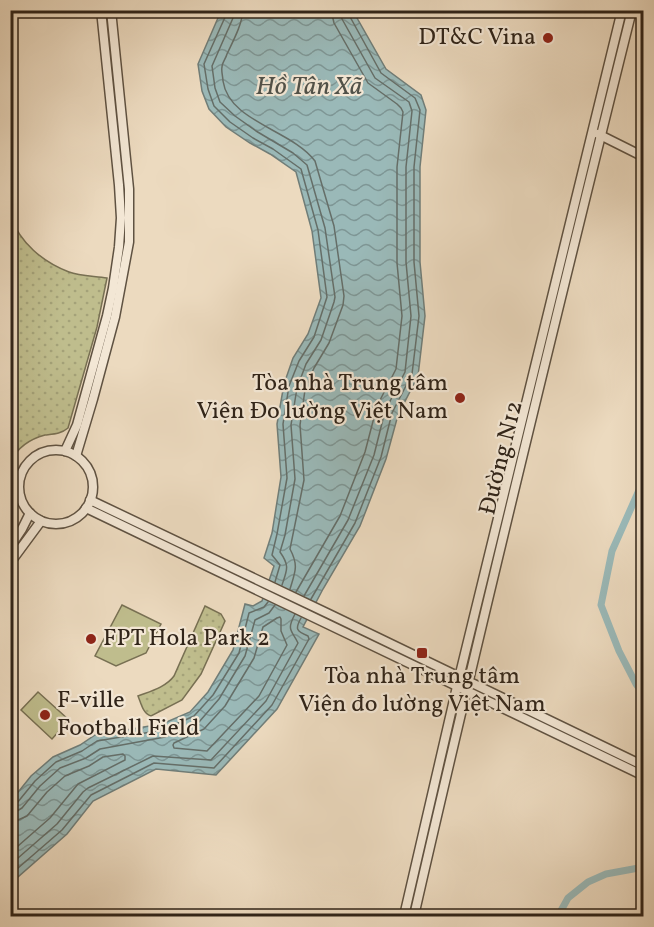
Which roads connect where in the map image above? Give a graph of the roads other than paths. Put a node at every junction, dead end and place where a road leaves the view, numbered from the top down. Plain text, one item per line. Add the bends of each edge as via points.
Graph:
1 (101, 10) edge
2 (111, 10) edge
3 (621, 10) edge
4 (632, 10) edge
5 (114, 86) junction
6 (597, 133) junction
7 (120, 150) junction
8 (644, 157) edge
9 (65, 451) junction
10 (76, 456) junction
11 (88, 504) junction
12 (30, 513) junction
13 (40, 521) junction
14 (10, 547) edge
15 (10, 563) edge
16 (262, 587) junction
17 (463, 684) junction
18 (644, 766) edge
19 (644, 776) edge
20 (404, 916) edge
21 (414, 916) edge

1 - 5 street
2 - 5 street
3 - 6 street, Đường N12
4 - 6 street, Đường N12
5 - 7 street
6 - 8 street
6 - 17 street, Đường N12
7 - 9 street via 121,218 113,288 77,425
7 - 10 street via 129,189 129,242 115,317
9 - 10 street
9 - 12 street via 41,453 23,470 19,495
10 - 11 street via 85,464 93,485
11 - 13 street via 68,522
11 - 16 street
12 - 13 street
12 - 14 street
13 - 15 street
16 - 17 street via 316,618
16 - 17 street via 320,610
17 - 18 street
17 - 19 street
17 - 20 street, Đường N12
17 - 21 street, Đường N12

